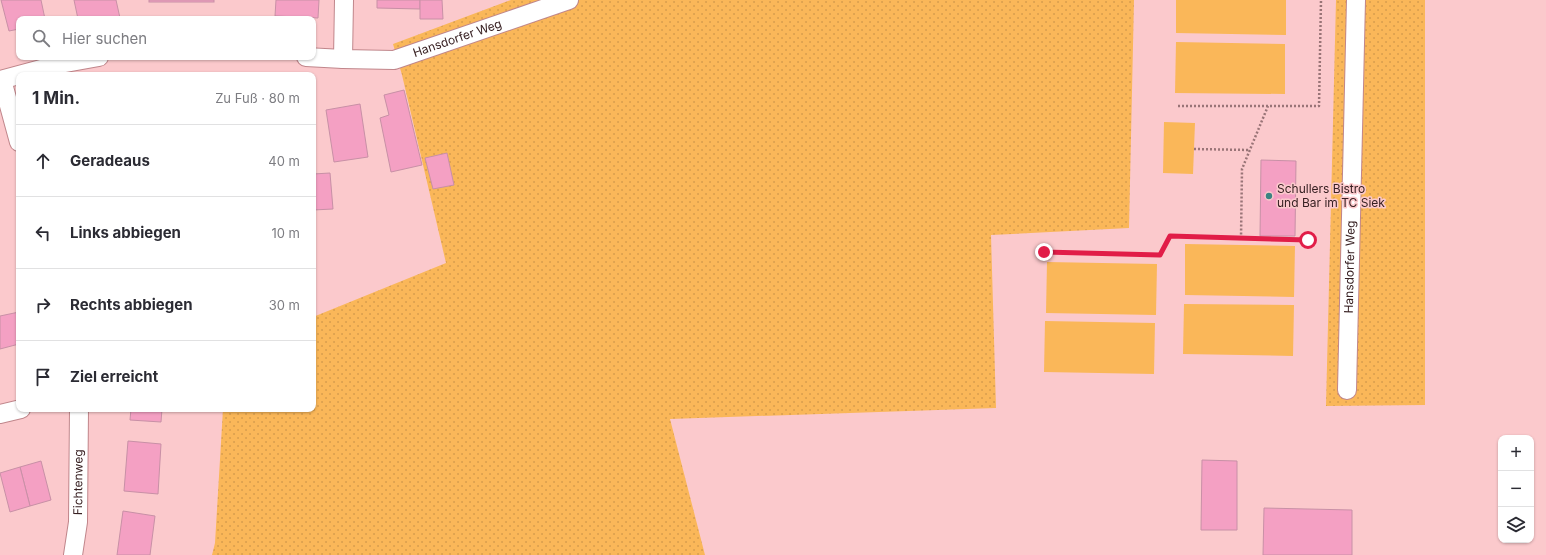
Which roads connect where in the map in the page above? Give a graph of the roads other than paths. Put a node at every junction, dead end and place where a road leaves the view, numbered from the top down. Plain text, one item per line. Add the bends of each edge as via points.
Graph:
1 (344, 0) edge
2 (569, 0) edge
3 (1356, 0) edge
4 (316, 58) edge
5 (343, 59) junction
6 (82, 60) edge
7 (30, 72) edge
8 (16, 76) edge
9 (1, 80) edge
10 (16, 132) edge
11 (1347, 390) dead end
12 (16, 410) edge
13 (79, 412) edge
14 (0, 414) edge
15 (73, 555) edge

1 - 5 street
2 - 5 street, Hansdorfer Weg via 394,60
3 - 11 street, Hansdorfer Weg
4 - 5 street, Hansdorfer Weg
6 - 7 street
8 - 9 street
9 - 10 street
12 - 14 street
13 - 15 street, Fichtenweg via 78,522

